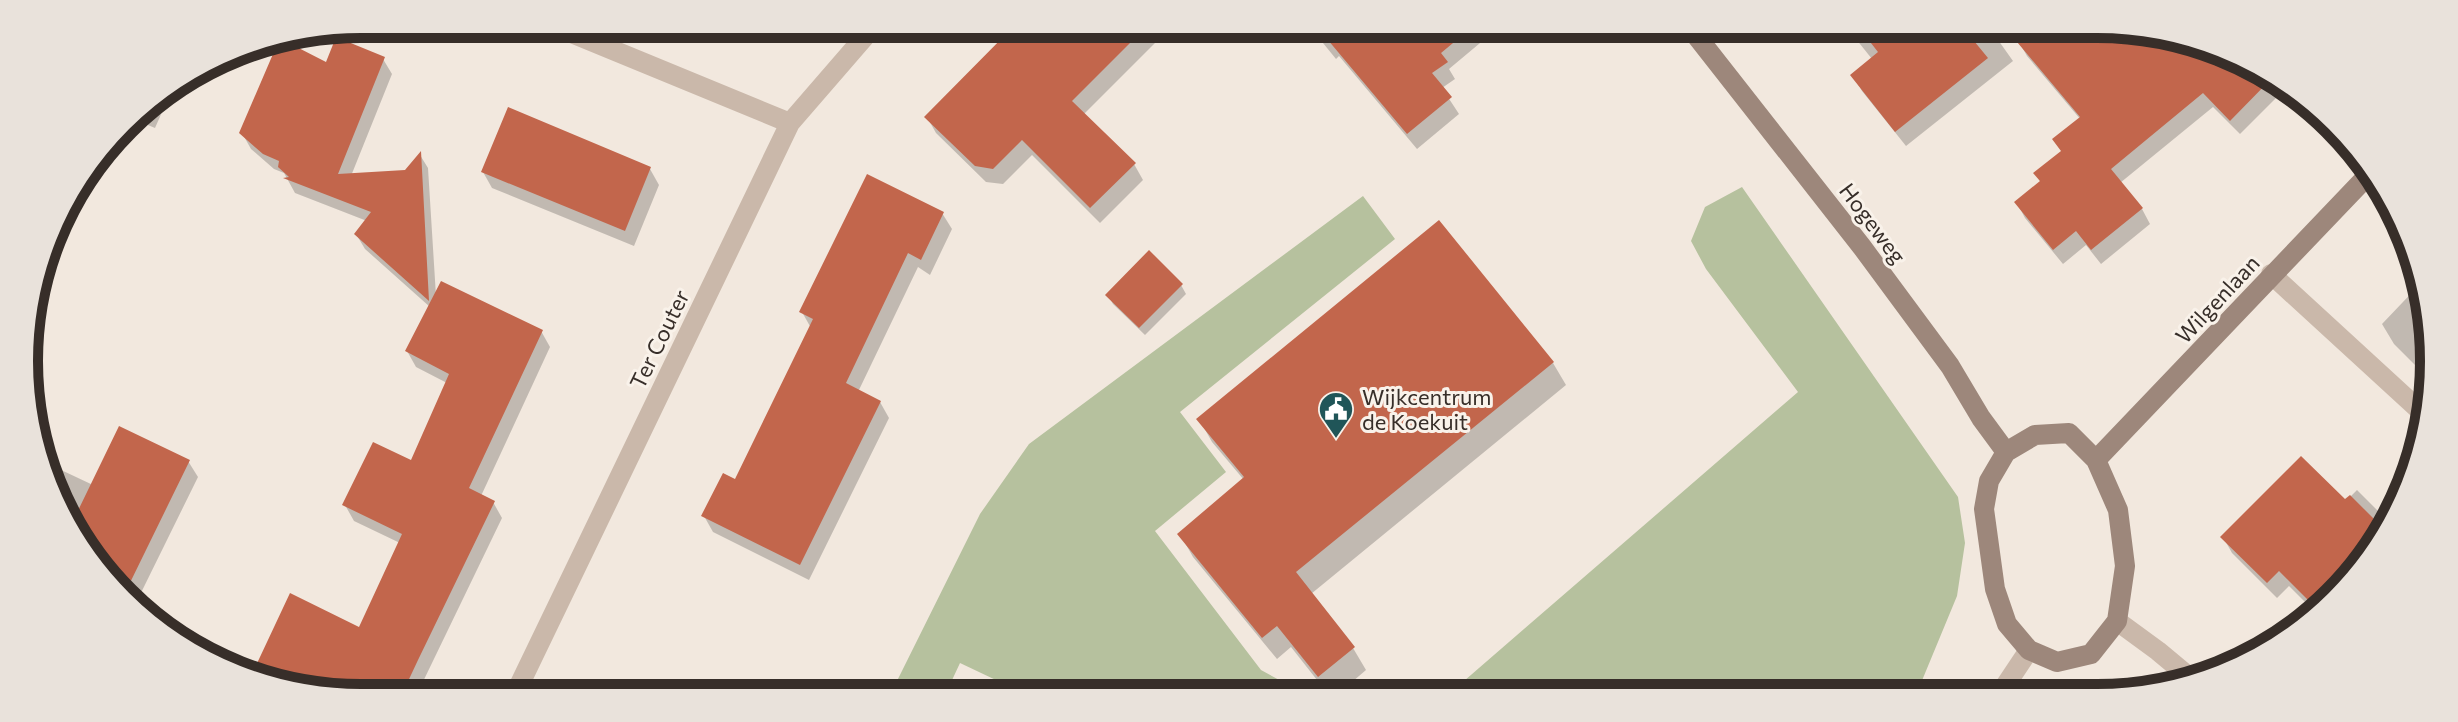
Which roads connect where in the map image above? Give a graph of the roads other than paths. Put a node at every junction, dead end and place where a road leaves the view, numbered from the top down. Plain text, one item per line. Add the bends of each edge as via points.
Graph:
1 (584, 38) edge
2 (864, 38) edge
3 (1698, 38) edge
4 (790, 123) junction
5 (2364, 179) edge
6 (2271, 274) junction
7 (2416, 407) edge
8 (2006, 452) junction
9 (2096, 460) junction
10 (2117, 621) junction
11 (2029, 650) junction
12 (2184, 672) edge
13 (520, 684) edge
14 (2006, 684) edge

1 - 4 street
2 - 4 street, Ter Couter
3 - 8 street, Hogeweg via 1862,247
4 - 13 street, Ter Couter
5 - 6 street, Wilgenlaan
6 - 7 street
6 - 9 street, Wilgenlaan
8 - 9 street via 2035,435 2069,433
8 - 11 street via 1989,481 1984,509 1995,589 2007,624
9 - 10 street via 2118,510 2125,566
10 - 11 street via 2091,654 2057,662
10 - 12 street
11 - 14 street

